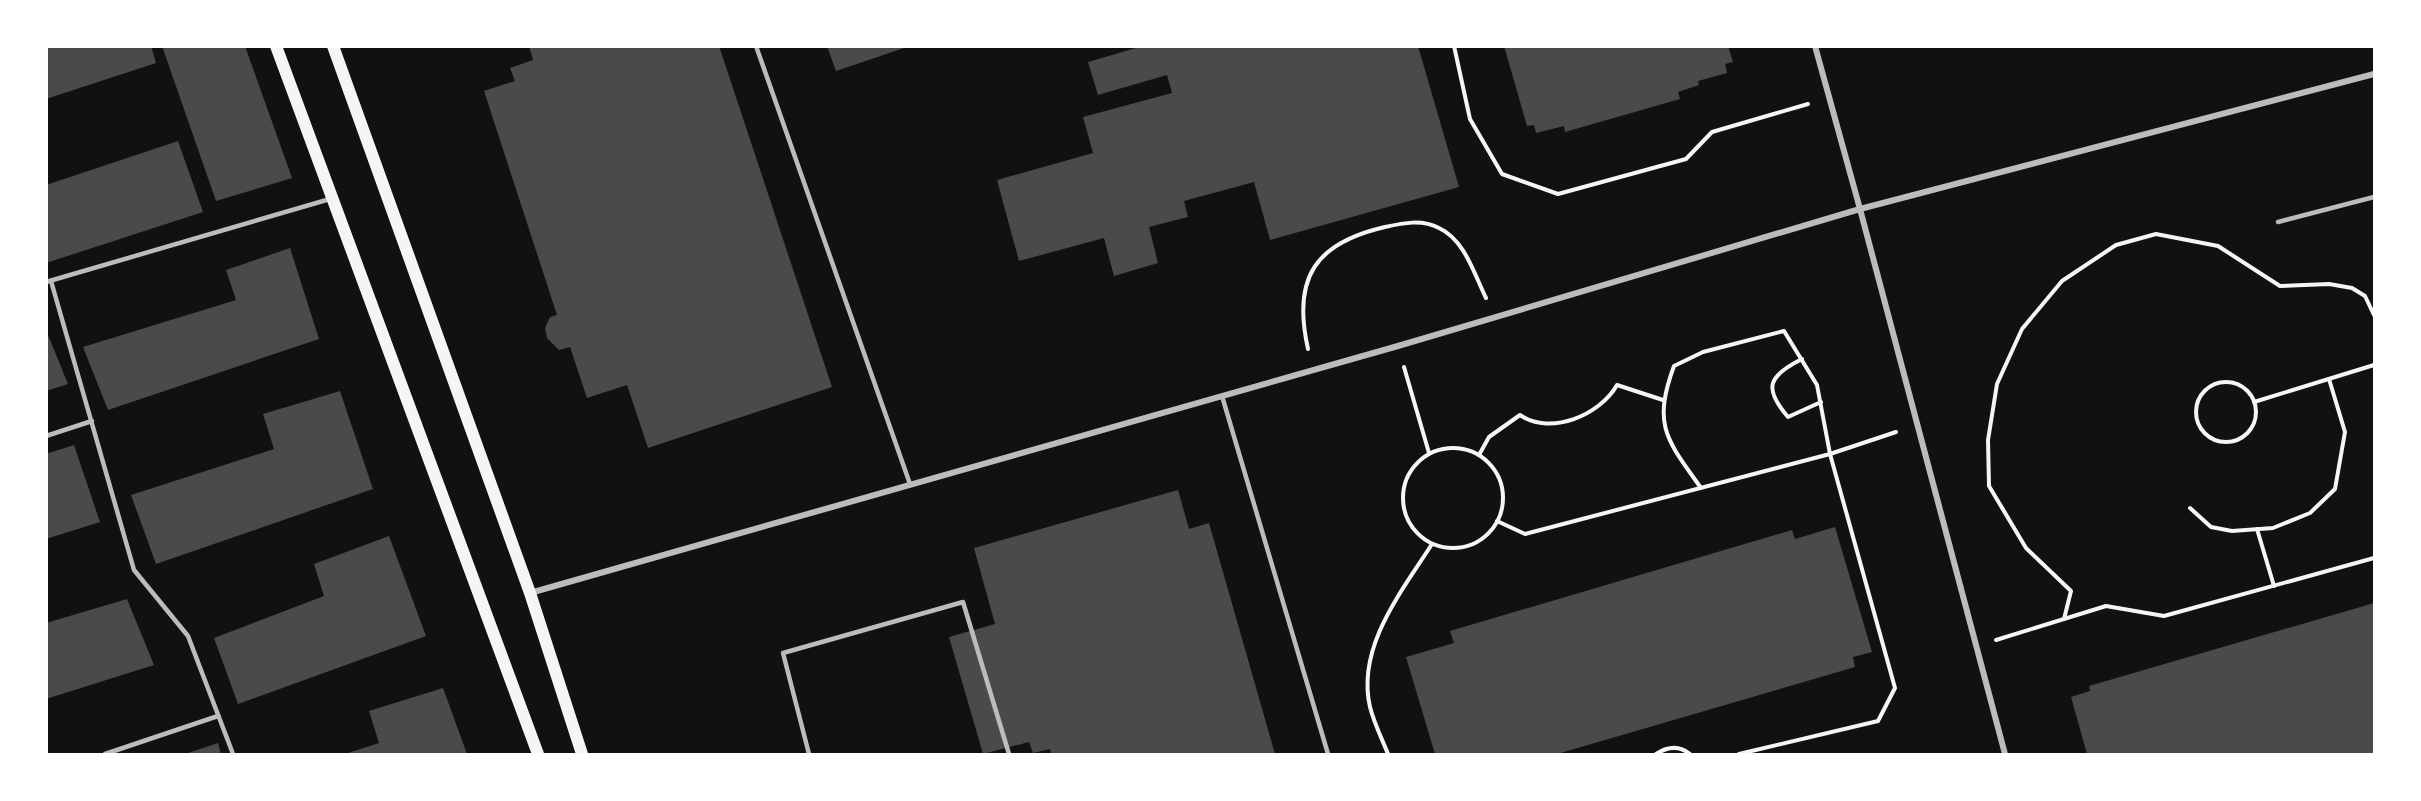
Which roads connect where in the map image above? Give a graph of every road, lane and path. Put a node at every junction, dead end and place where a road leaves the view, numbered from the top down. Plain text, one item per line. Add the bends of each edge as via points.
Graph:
1 (276, 46) edge
2 (333, 46) edge
3 (756, 46) edge
4 (1454, 46) edge
5 (1815, 46) edge
6 (2374, 74) edge
7 (1829, 98) junction
8 (2374, 196) edge
9 (330, 199) junction
10 (1860, 209) junction
11 (2278, 222) dead end
12 (49, 281) edge
13 (2374, 315) edge
14 (1496, 317) junction
15 (1398, 346) junction
16 (1802, 359) junction
17 (2374, 365) edge
18 (1312, 370) junction
19 (2329, 379) junction
20 (1222, 396) junction
21 (1663, 400) junction
22 (1821, 402) junction
23 (2254, 402) junction
24 (92, 421) junction
25 (1917, 425) junction
26 (46, 436) edge
27 (1430, 453) junction
28 (1830, 454) junction
29 (1479, 455) junction
30 (910, 484) junction
31 (1701, 488) junction
32 (2190, 508) dead end
33 (1497, 521) junction
34 (2257, 529) junction
35 (1432, 544) junction
36 (2374, 558) edge
37 (2274, 586) junction
38 (530, 593) junction
39 (2064, 619) junction
40 (1976, 646) junction
41 (218, 716) junction
42 (105, 754) edge
43 (233, 754) edge
44 (538, 754) edge
45 (582, 754) edge
46 (809, 754) edge
47 (1009, 754) edge
48 (1328, 754) edge
49 (1388, 754) edge
50 (1656, 754) edge
51 (1690, 754) edge
52 (1740, 754) edge
53 (2004, 754) edge

1 - 9 main road
2 - 38 main road
3 - 30 lane
4 - 7 path via 1470,119 1502,174 1558,194 1686,159 1712,132
5 - 7 street
6 - 10 street
7 - 10 street
8 - 11 lane
9 - 12 lane
9 - 44 main road
10 - 14 street
10 - 25 street
12 - 24 lane
13 - 39 path via 2365,296 2352,288 2329,284 2280,286 2218,246 2156,234 2116,245 2062,281 2022,329 1997,384 1988,440 1989,486 2026,548 2071,591
14 - 15 street
14 - 18 path via 1459,243 1438,227 1409,222 1362,232 1332,246 1311,272 1301,319
15 - 18 street
15 - 27 path
16 - 21 path via 1784,331 1703,352 1674,366
16 - 22 path via 1818,385
16 - 22 path via 1781,369 1772,383 1773,399 1788,417
17 - 19 path
18 - 20 street
19 - 23 path
19 - 34 path via 2345,432 2335,489 2310,513 2273,528
20 - 30 street
20 - 48 lane
21 - 29 path via 1617,385 1608,400 1589,414 1556,423 1530,422 1520,415 1490,437
21 - 31 path via 1663,419 1671,445
22 - 28 path
23 - 23 path via 2256,419 2252,428 2236,441 2226,443 2207,437 2196,420 2197,401 2202,393 2219,383 2238,385 2247,390
24 - 26 lane
24 - 41 lane via 134,570 188,636
25 - 28 path
25 - 40 street
27 - 29 path via 1446,448
27 - 35 path via 1407,476 1402,491 1408,522
28 - 31 path
28 - 52 path via 1895,688 1878,721
29 - 33 path via 1501,481 1504,498
30 - 38 street
31 - 33 path via 1525,534
32 - 34 path via 2211,527 2232,531
33 - 35 path via 1480,541 1464,548
34 - 37 path
35 - 49 path via 1384,619 1369,664 1370,706
36 - 37 path
37 - 39 path via 2164,616 2106,606
38 - 45 main road
39 - 40 path
40 - 53 street
41 - 42 lane
41 - 43 lane
46 - 47 lane via 783,653 963,602
50 - 51 path via 1670,748

